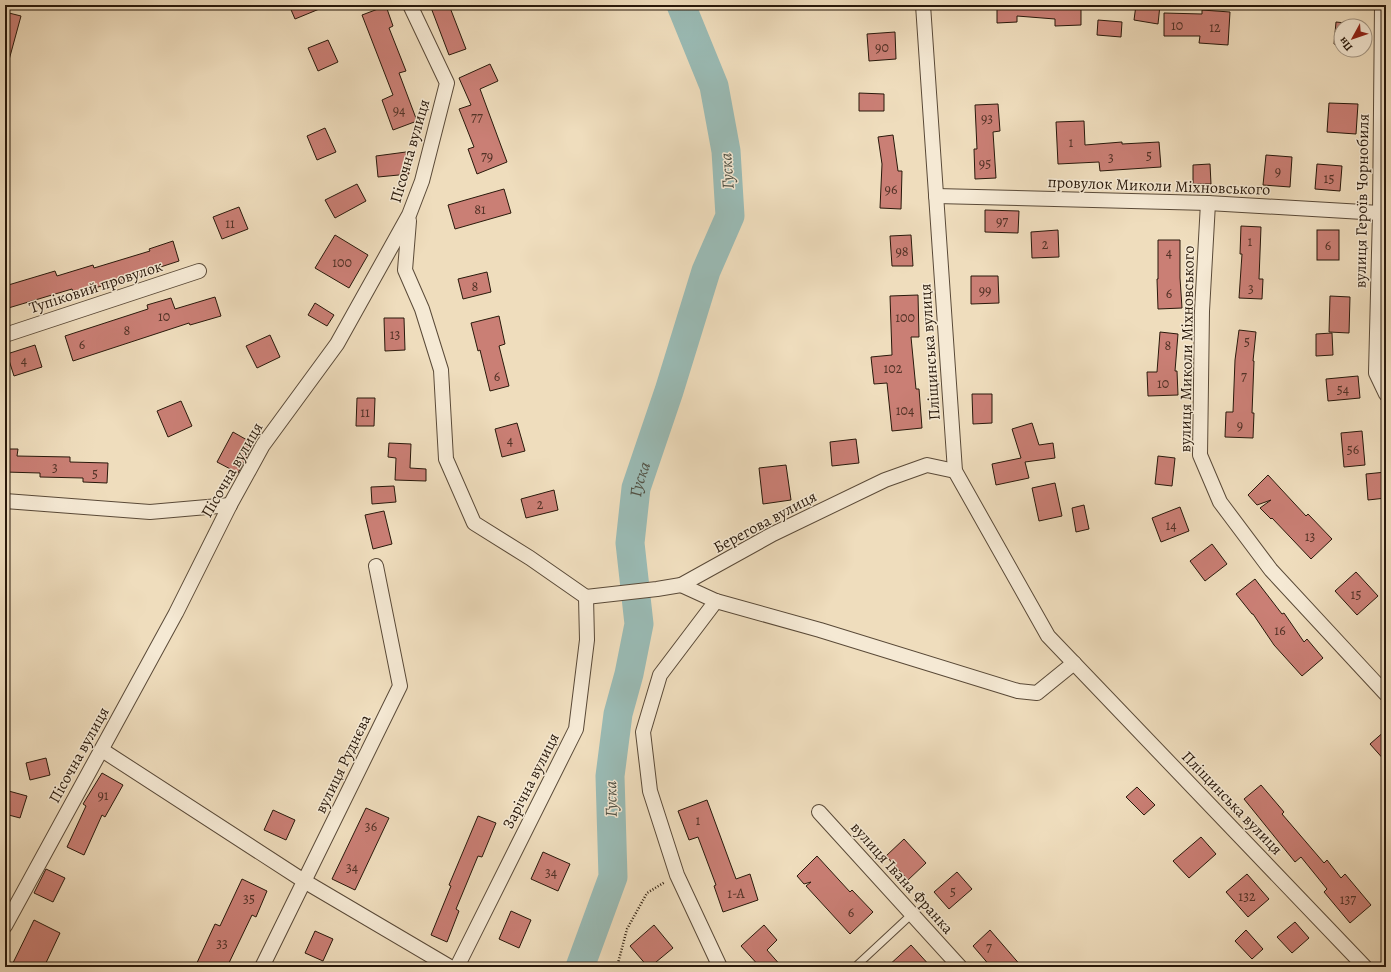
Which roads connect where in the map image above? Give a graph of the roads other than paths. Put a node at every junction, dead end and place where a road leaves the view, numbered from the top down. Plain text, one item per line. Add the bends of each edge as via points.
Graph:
1 (410, 5) edge
2 (923, 5) edge
3 (1382, 5) edge
4 (936, 196) junction
5 (1208, 203) junction
6 (1380, 213) junction
7 (409, 215) junction
8 (198, 271) dead end
9 (5, 335) edge
10 (1386, 394) edge
11 (955, 471) junction
12 (5, 500) edge
13 (230, 505) junction
14 (376, 566) dead end
15 (682, 585) junction
16 (586, 597) junction
17 (716, 601) junction
18 (1074, 663) junction
19 (1386, 694) edge
20 (102, 750) junction
21 (819, 812) dead end
22 (304, 881) junction
23 (912, 914) junction
24 (5, 926) edge
25 (262, 967) edge
26 (450, 967) edge
27 (457, 967) edge
28 (720, 967) edge
29 (855, 967) edge
30 (960, 967) edge
31 (1365, 967) edge

1 - 7 street, Пісочна вулиця via 447,83 422,181
2 - 4 street, Пліщинська вулиця
3 - 6 street, вулиця Героїв Чорнобиля
4 - 5 street, провулок Миколи Міхновського
4 - 11 street, Пліщинська вулиця
5 - 6 street, провулок Миколи Міхновського
5 - 19 street, вулиця Миколи Міхновського via 1202,311 1200,455 1220,502 1271,570
6 - 10 street, вулиця Героїв Чорнобиля via 1376,373
7 - 13 street, Пісочна вулиця via 337,344 263,444
7 - 16 street via 405,270 422,309 440,370 446,458 474,523
8 - 9 street, Тупіковий провулок
11 - 15 street, Берегова вулиця via 927,465 885,480 773,534
11 - 18 street, Пліщинська вулиця via 1048,636
12 - 13 street via 150,512
13 - 20 street, Пісочна вулиця via 176,613
14 - 22 street, вулиця Руднєва via 400,686
15 - 16 street, Берегова вулиця
15 - 17 street
16 - 27 street, Зарічна вулиця via 587,640 576,729
17 - 18 street via 1018,691 1037,693
17 - 28 street via 660,675 643,732 650,791 677,876
18 - 31 street, Пліщинська вулиця
20 - 22 street
20 - 24 street, Пісочна вулиця
21 - 23 street, вулиця Івана Франка
22 - 25 street, вулиця Руднєва
22 - 26 street
23 - 29 lane
23 - 30 street, вулиця Івана Франка

